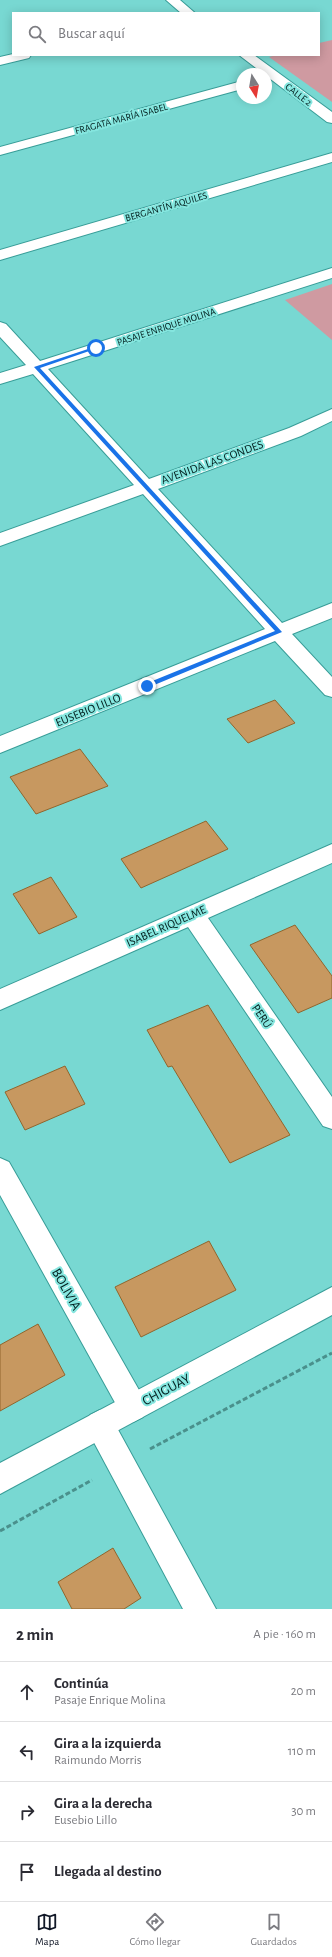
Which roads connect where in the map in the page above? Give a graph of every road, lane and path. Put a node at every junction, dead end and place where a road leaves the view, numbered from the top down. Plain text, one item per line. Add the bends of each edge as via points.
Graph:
1 (172, 0) edge
2 (188, 12) edge
3 (20, 56) edge
4 (247, 56) edge
5 (0, 61) edge
6 (260, 68) edge
7 (272, 78) edge
8 (236, 87) edge
9 (332, 119) edge
10 (0, 150) edge
11 (332, 157) edge
12 (0, 255) edge
13 (332, 273) edge
14 (0, 327) edge
15 (36, 367) junction
16 (0, 379) edge
17 (332, 414) edge
18 (145, 487) junction
19 (0, 540) edge
20 (332, 610) edge
21 (279, 632) junction
22 (332, 690) edge
23 (0, 746) edge
24 (332, 853) edge
25 (193, 914) junction
26 (0, 1000) edge
27 (332, 1118) edge
28 (0, 1170) edge
29 (332, 1300) edge
30 (332, 1353) edge
31 (133, 1407) junction
32 (100, 1425) junction
33 (121, 1464) junction
34 (0, 1479) edge
35 (0, 1531) edge
36 (200, 1609) edge

1 - 2 street
3 - 5 street
4 - 6 street, CALLE 2
7 - 9 street, CALLE 2
8 - 10 street, FRAGATA MARÍA ISABEL
11 - 12 street, BERGANTÍN AQUILES
13 - 15 street, PASAJE ENRIQUE MOLINA
14 - 15 street
15 - 16 street, PASAJE ENRIQUE MOLINA
15 - 18 street
17 - 18 street, AVENIDA LAS CONDES via 295,432
18 - 19 street, AVENIDA LAS CONDES
18 - 21 street
20 - 21 street, EUSEBIO LILLO
21 - 22 street
21 - 23 street, EUSEBIO LILLO
24 - 25 street, ISABEL RIQUELME
25 - 26 street, ISABEL RIQUELME
25 - 27 street, PERÚ
28 - 31 street, BOLIVIA
29 - 31 street, CHIGUAY
30 - 33 path
31 - 32 street, CHIGUAY
32 - 33 street
32 - 34 street, CHIGUAY
33 - 35 path
33 - 36 street

